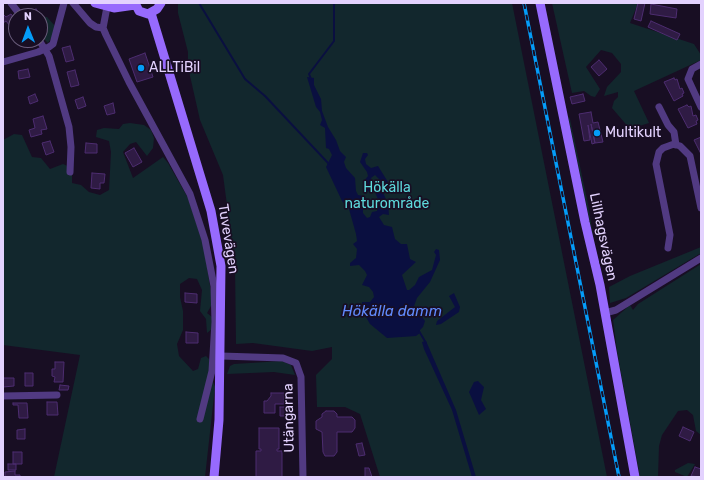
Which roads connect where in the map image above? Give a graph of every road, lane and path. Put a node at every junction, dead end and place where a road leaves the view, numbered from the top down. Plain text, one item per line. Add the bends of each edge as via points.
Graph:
1 (64, 3) edge
2 (73, 3) edge
3 (95, 3) edge
4 (161, 3) edge
5 (540, 3) edge
6 (135, 4) edge
7 (107, 7) junction
8 (152, 13) junction
9 (103, 28) junction
10 (45, 49) junction
11 (3, 62) edge
12 (701, 64) edge
13 (659, 107) dead end
14 (701, 107) edge
15 (676, 145) junction
16 (70, 172) dead end
17 (701, 208) edge
18 (668, 248) dead end
19 (701, 258) edge
20 (604, 314) junction
21 (221, 356) junction
22 (57, 395) dead end
23 (3, 398) edge
24 (200, 419) dead end
25 (214, 477) edge
26 (303, 477) edge
27 (634, 477) edge

1 - 10 street via 53,44
2 - 9 street via 90,23
3 - 7 street
4 - 8 street
5 - 20 street, Lillhagsvägen
6 - 7 street
6 - 8 street via 142,12
7 - 9 street
8 - 21 street, Tuvevägen via 215,228 221,266
9 - 24 street via 129,82 190,194 205,240 214,286 215,322 212,371
10 - 11 street
10 - 16 street via 69,127
12 - 14 street via 692,69 688,79
13 - 15 street via 674,132
15 - 17 street via 685,149 690,156
15 - 18 street via 667,145 656,159 670,235
19 - 20 street via 616,310
20 - 27 street, Lillhagsvägen
21 - 25 street, Tuvevägen via 220,420
21 - 26 street, Utängarna via 283,358 296,363 301,377
22 - 23 street

